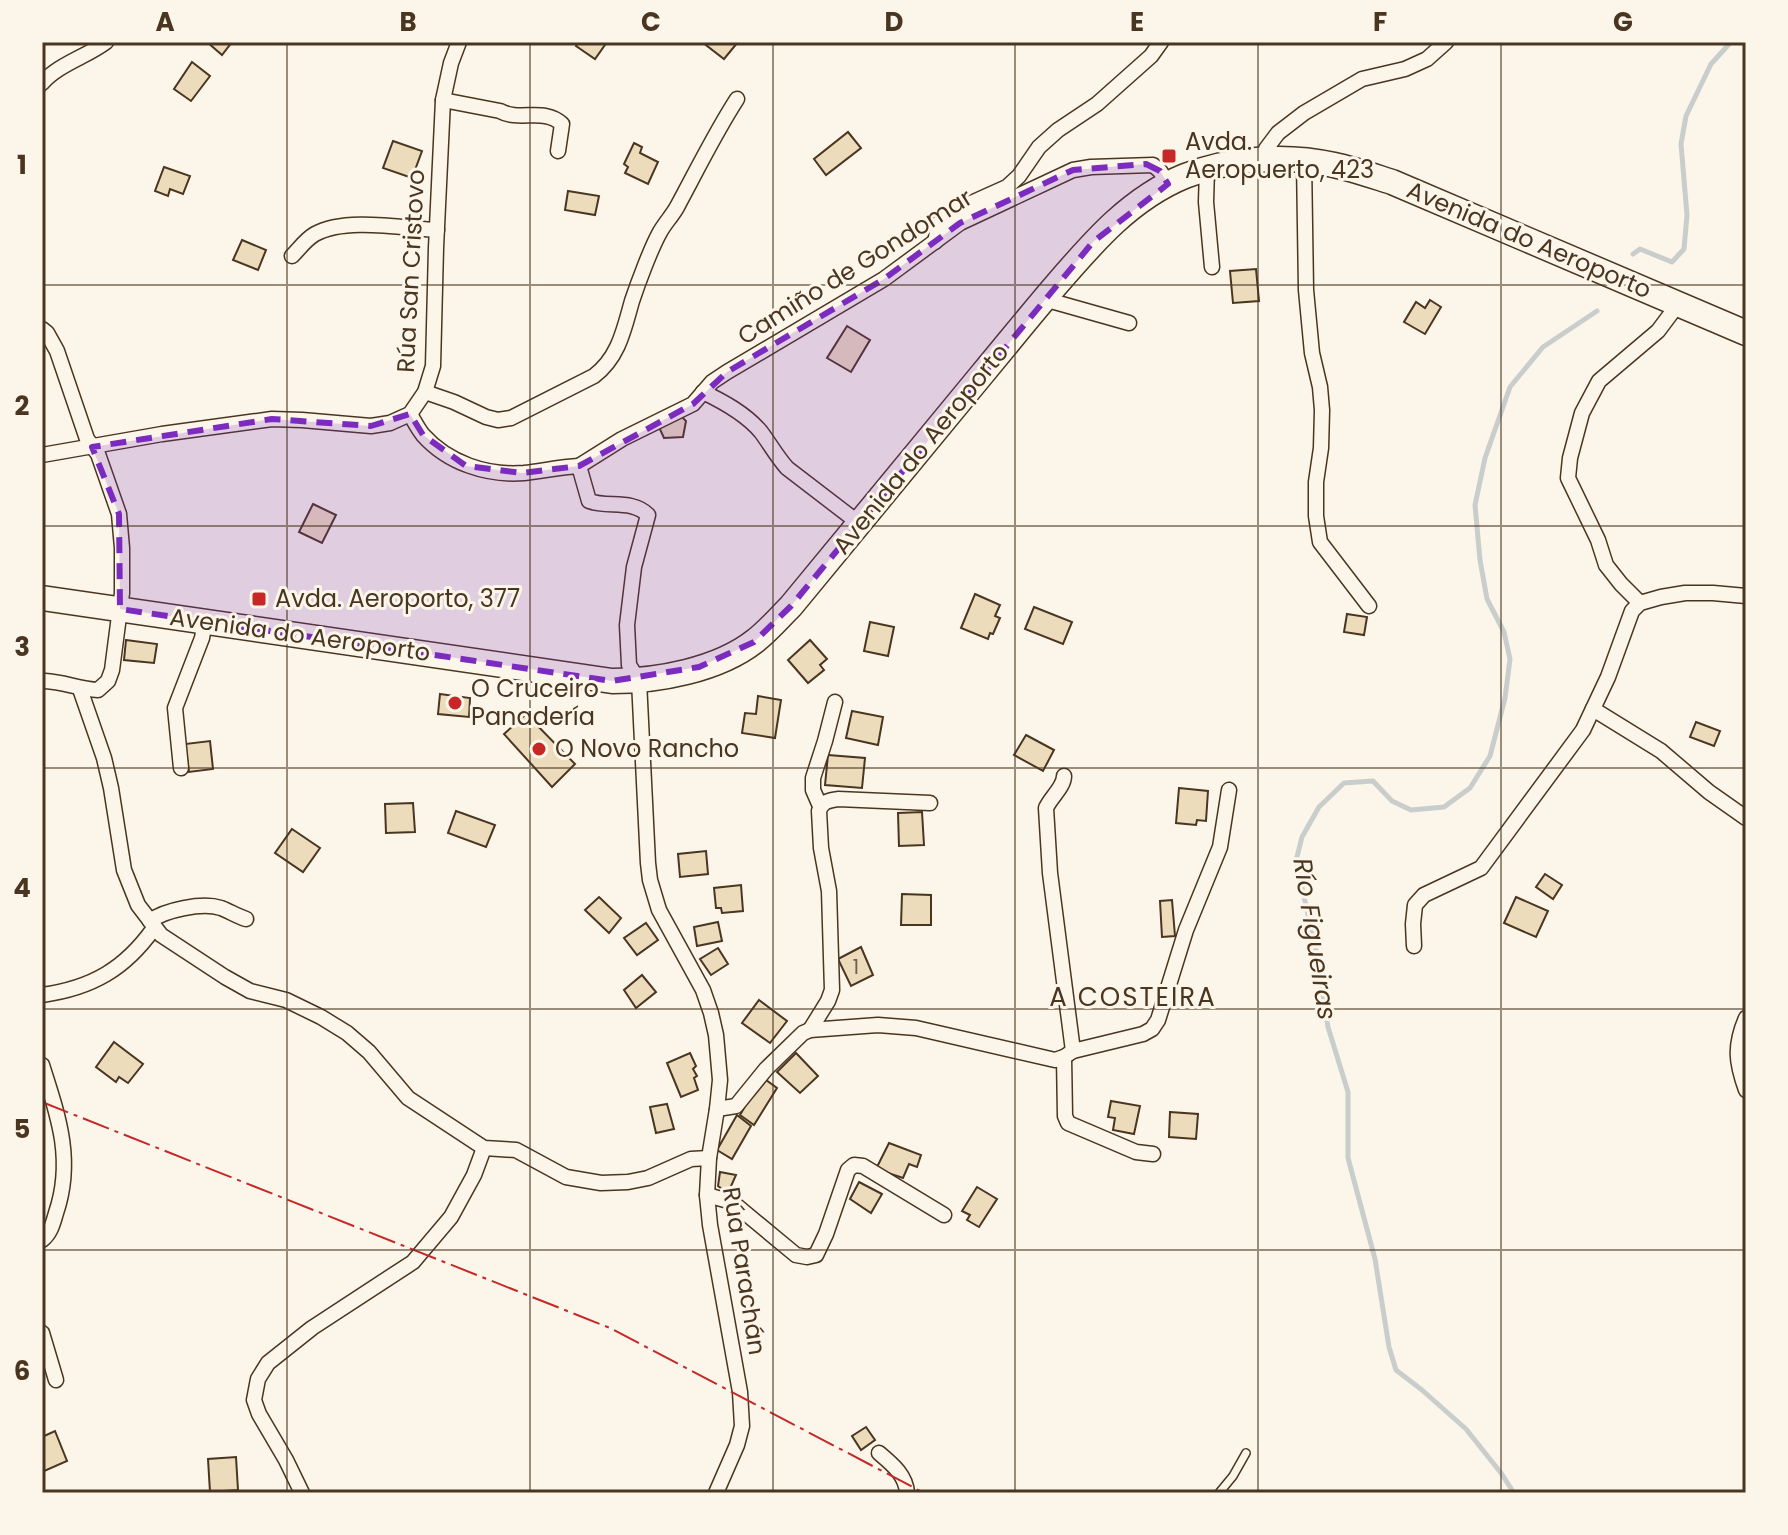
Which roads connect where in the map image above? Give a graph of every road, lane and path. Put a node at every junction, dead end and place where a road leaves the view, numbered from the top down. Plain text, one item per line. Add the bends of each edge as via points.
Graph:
1 (106, 42) edge
2 (459, 42) edge
3 (1161, 42) edge
4 (1446, 42) edge
5 (42, 83) edge
6 (737, 99) dead end
7 (443, 100) junction
8 (558, 151) dead end
9 (1266, 160) junction
10 (1304, 161) junction
11 (1207, 169) junction
12 (1168, 184) junction
13 (437, 230) junction
14 (935, 242) junction
15 (292, 256) dead end
16 (1212, 267) dead end
17 (1044, 299) junction
18 (1679, 303) junction
19 (1129, 323) dead end
20 (42, 329) edge
21 (1746, 333) edge
22 (425, 392) junction
23 (703, 392) junction
24 (410, 414) junction
25 (92, 447) junction
26 (42, 455) edge
27 (579, 466) junction
28 (860, 524) junction
29 (1746, 596) edge
30 (42, 598) edge
31 (1640, 603) junction
32 (1369, 606) dead end
33 (120, 609) junction
34 (205, 621) junction
35 (43, 677) edge
36 (639, 681) junction
37 (80, 689) junction
38 (835, 702) dead end
39 (1593, 709) junction
40 (181, 768) dead end
41 (1064, 776) dead end
42 (1229, 790) dead end
43 (930, 803) dead end
44 (820, 806) junction
45 (1746, 818) edge
46 (246, 919) dead end
47 (152, 925) junction
48 (1414, 946) dead end
49 (42, 995) edge
50 (1746, 1018) edge
51 (810, 1030) junction
52 (1069, 1054) junction
53 (42, 1065) edge
54 (1746, 1090) edge
55 (717, 1109) junction
56 (484, 1148) junction
57 (1153, 1154) dead end
58 (709, 1158) junction
59 (707, 1195) junction
60 (944, 1215) dead end
61 (42, 1240) edge
62 (42, 1333) edge
63 (56, 1380) dead end
64 (879, 1453) dead end
65 (1246, 1453) dead end
66 (302, 1493) edge
67 (716, 1493) edge
68 (907, 1493) edge
69 (1219, 1493) edge

1 - 5 street
2 - 7 street, Rúa San Cristovo
3 - 14 street via 1097,104 1039,147 1007,187 939,223
4 - 9 street via 1427,59 1362,79 1304,113 1278,133 1266,149
6 - 22 street via 659,233 626,328 604,368 498,420
7 - 8 street via 508,116 555,118 562,124
7 - 13 street, Rúa San Cristovo
9 - 10 main road, Avenida do Aeroporto
9 - 11 main road, Avenida do Aeroporto
10 - 18 main road, Avenida do Aeroporto via 1392,182
10 - 32 street via 1306,290 1322,410 1316,516 1320,542
11 - 12 main road, Avenida do Aeroporto
11 - 16 street
12 - 14 street, Camiño de Gondomar via 1153,165 1073,170 960,223
12 - 17 main road, Avenida do Aeroporto via 1112,223
13 - 15 street via 330,227 312,235
13 - 22 street, Rúa San Cristovo via 433,366
14 - 23 street, Camiño de Gondomar
17 - 19 street
17 - 28 main road, Avenida do Aeroporto
18 - 21 main road, Avenida do Aeroporto
18 - 31 street via 1658,331 1599,381 1582,413 1570,458 1568,478 1606,565
20 - 25 street via 57,351
22 - 24 street, Rúa San Cristovo
23 - 27 street, Camiño de Gondomar via 693,404
23 - 28 street via 745,417 787,468
24 - 25 street via 371,426 272,419
24 - 27 street, Camiño de Gondomar via 423,435 466,466 522,473
25 - 26 street
25 - 33 street via 119,514
27 - 36 street via 589,501 640,508 648,515 634,567 627,625 629,665
28 - 36 main road, Avenida do Aeroporto via 754,642 718,661
29 - 31 street via 1685,593
30 - 33 main road, Avenida do Aeroporto
31 - 39 street via 1632,611
33 - 34 main road, Avenida do Aeroporto
33 - 37 street via 108,681 98,690
34 - 36 main road, Avenida do Aeroporto
34 - 40 street via 175,708
35 - 37 street
36 - 55 street, Rúa Parachán via 650,880 659,910 711,1013 720,1080
37 - 47 street via 104,758 124,870
38 - 44 street via 813,778
39 - 45 street via 1661,751
39 - 48 street via 1481,868 1424,895 1415,905
41 - 52 street via 1046,808
42 - 52 street via 1220,847 1186,930 1158,1020 1143,1034
43 - 44 street via 838,799
44 - 51 street via 832,990
46 - 47 street via 210,906 169,911
47 - 49 street via 141,947 106,976
47 - 56 street via 250,991 286,1000 347,1033 408,1098
50 - 54 street via 1737,1047
51 - 52 street via 897,1026 1055,1060
51 - 55 street via 766,1069 736,1106
52 - 57 street via 1068,1123
53 - 61 street via 59,1117 65,1158 62,1195
55 - 58 street, Rúa Parachán
56 - 58 street via 516,1150 566,1177 601,1183 648,1178 691,1159
56 - 66 street via 451,1217 413,1262 312,1328 268,1363 258,1379 254,1400 259,1414
58 - 59 street, Rúa Parachán
59 - 60 street via 732,1202 796,1255 807,1257 816,1255 854,1165
59 - 67 street, Rúa Parachán via 742,1426
62 - 63 street
64 - 68 street via 897,1468
65 - 69 lane

